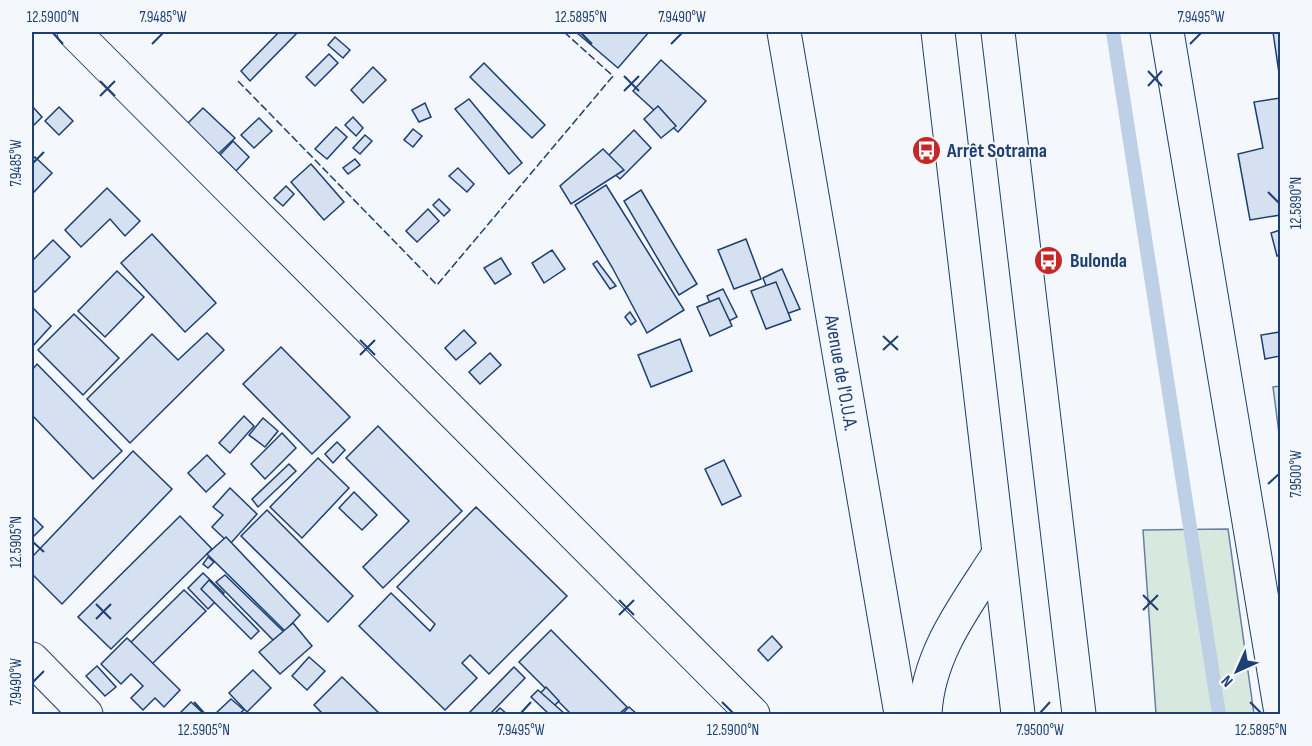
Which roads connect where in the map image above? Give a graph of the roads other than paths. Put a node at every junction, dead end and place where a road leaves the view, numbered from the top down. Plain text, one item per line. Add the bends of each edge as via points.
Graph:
1 (74, 32) edge
2 (784, 32) edge
3 (938, 32) edge
4 (998, 32) edge
5 (1167, 32) edge
6 (998, 555) junction
7 (32, 659) edge
8 (1281, 707) edge
9 (86, 714) edge
10 (753, 714) edge
11 (901, 714) edge
12 (925, 714) edge
13 (1018, 714) edge
14 (1079, 714) edge

1 - 10 main road
2 - 11 main road, Avenue de l'O.U.A.
3 - 6 main road
4 - 14 main road
5 - 8 main road
6 - 12 main road via 945,638 926,694
6 - 13 main road
7 - 9 main road

